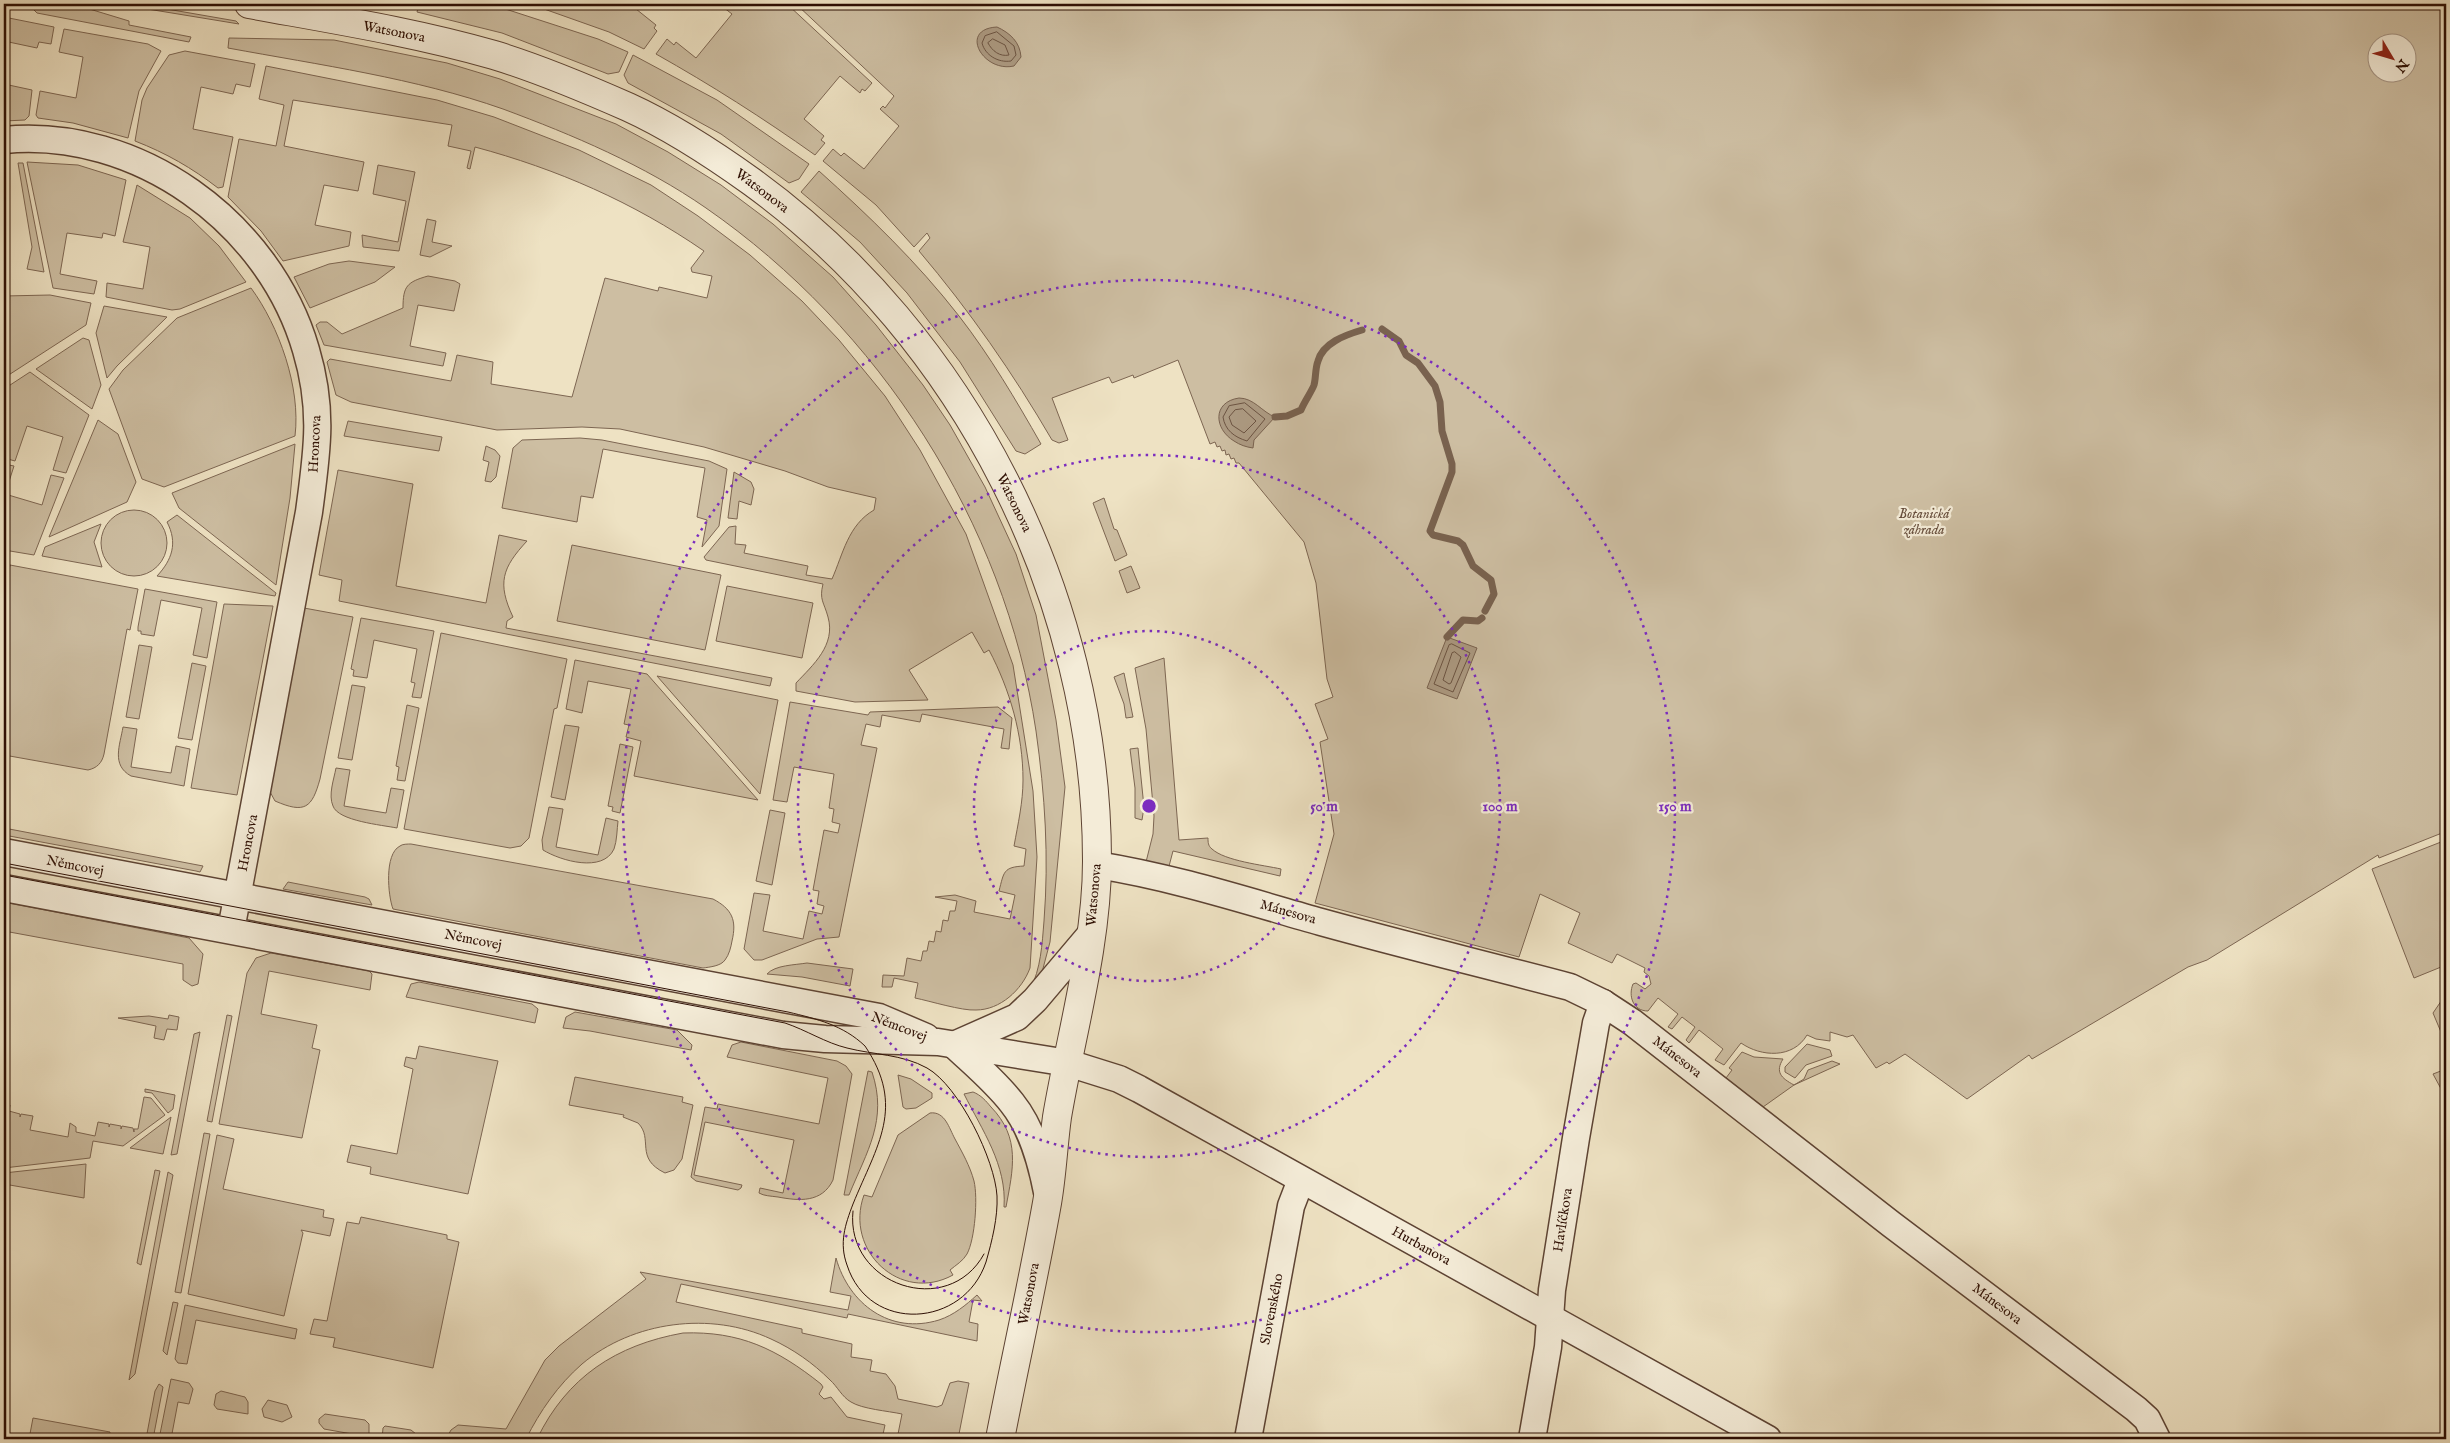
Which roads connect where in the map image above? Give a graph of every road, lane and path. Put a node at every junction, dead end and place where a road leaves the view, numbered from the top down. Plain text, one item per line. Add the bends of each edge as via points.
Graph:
1 (249, 4) edge
2 (4, 140) edge
3 (4, 852) edge
4 (1097, 865) junction
5 (4, 888) edge
6 (237, 896) junction
7 (231, 930) junction
8 (1090, 936) junction
9 (1603, 1003) junction
10 (946, 1044) junction
11 (1068, 1063) junction
12 (1301, 1180) junction
13 (1048, 1199) junction
14 (1550, 1317) junction
15 (1000, 1439) edge
16 (1248, 1439) edge
17 (1532, 1439) edge
18 (1768, 1439) edge
19 (2157, 1439) edge

1 - 4 street, Watsonova via 463,47 533,68 633,109 694,143 757,186 792,213 854,271 937,368 996,466 1044,570 1062,619 1079,692 1092,771
2 - 6 street, Hroncova via 52,139 108,151 157,171 196,194 230,224 257,256 286,301 306,349 316,400 319,440 309,512
3 - 6 street, Němcovej
4 - 8 street, Watsonova
4 - 9 street, Mánesova via 1139,872 1570,987
5 - 7 street, Němcovej
6 - 7 street, Hroncova
6 - 10 street, Němcovej via 879,1017
7 - 10 street, Němcovej via 790,1036
8 - 10 street, Němcovej via 1017,1017
8 - 11 street, Watsonova
9 - 14 street, Havlíčkova via 1596,1023 1576,1138
9 - 19 street, Mánesova via 2136,1409 2147,1419
10 - 11 street, Němcovej
10 - 13 street via 1001,1090 1018,1112 1042,1166
11 - 12 street, Hurbanova via 1119,1079 1139,1089
11 - 13 street, Watsonova via 1057,1118
12 - 14 street, Hurbanova
12 - 16 street, Slovenského via 1291,1206
13 - 15 street, Watsonova
14 - 17 street, Havlíčkova
14 - 18 street, Hurbanova

